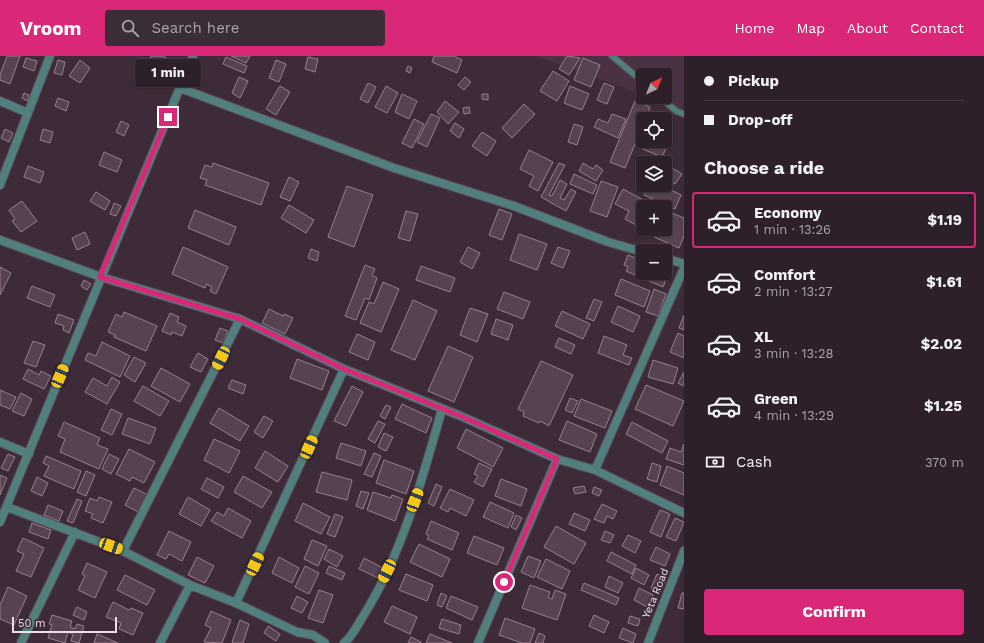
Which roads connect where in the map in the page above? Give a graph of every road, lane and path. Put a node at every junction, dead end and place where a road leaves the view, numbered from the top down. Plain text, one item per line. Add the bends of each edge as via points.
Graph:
1 (50, 56) edge
2 (193, 56) edge
3 (612, 56) edge
4 (636, 76) edge
5 (180, 88) junction
6 (0, 101) edge
7 (668, 104) edge
8 (28, 114) junction
9 (684, 114) edge
10 (0, 185) edge
11 (0, 240) edge
12 (636, 250) edge
13 (672, 260) edge
14 (684, 264) edge
15 (684, 268) edge
16 (100, 277) junction
17 (240, 319) junction
18 (344, 369) junction
19 (442, 409) junction
20 (0, 442) edge
21 (29, 454) junction
22 (557, 459) junction
23 (595, 470) junction
24 (7, 507) junction
25 (684, 513) edge
26 (0, 522) edge
27 (75, 532) junction
28 (123, 551) junction
29 (684, 551) edge
30 (190, 585) junction
31 (236, 603) junction
32 (22, 643) edge
33 (160, 643) edge
34 (325, 643) edge
35 (344, 643) edge
36 (478, 643) edge
37 (648, 643) edge

1 - 8 street
2 - 5 street
3 - 4 lane
5 - 12 street via 394,168 514,206
5 - 16 street
6 - 8 street
7 - 9 lane
8 - 10 street
11 - 16 street
13 - 14 street
15 - 23 street
16 - 17 street
16 - 21 street
17 - 18 street
17 - 28 street
18 - 19 street
18 - 31 street
19 - 22 street
19 - 35 street via 420,485 392,559 370,605
20 - 21 street
21 - 24 street
22 - 23 street
22 - 36 street
23 - 25 street
24 - 26 street
24 - 27 street
27 - 28 street
27 - 32 street
28 - 30 street
29 - 37 street, Yeta Road
30 - 31 street
30 - 33 street
31 - 34 street via 297,632 313,635

